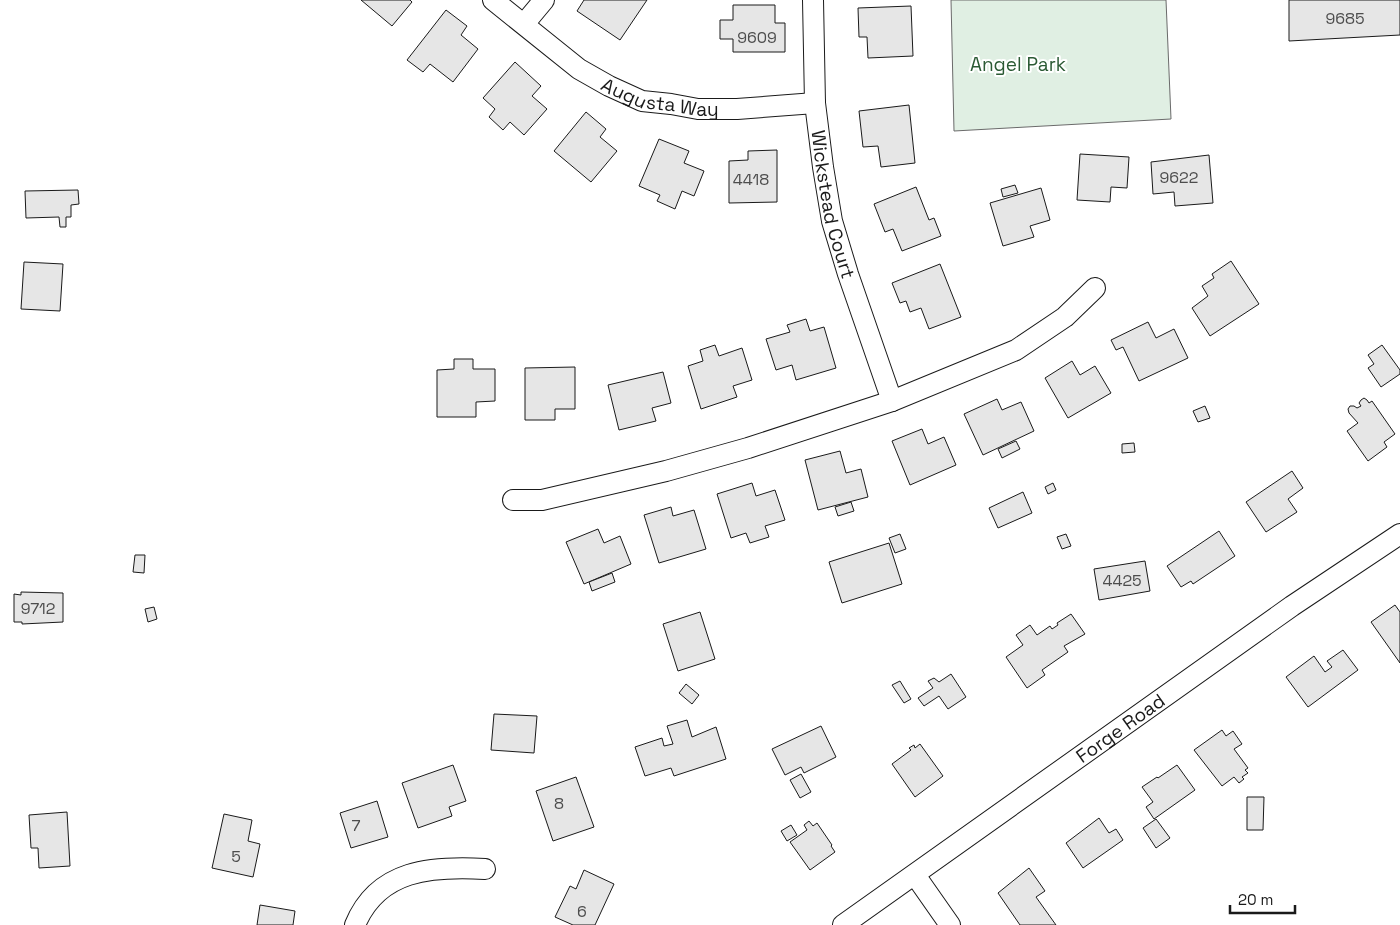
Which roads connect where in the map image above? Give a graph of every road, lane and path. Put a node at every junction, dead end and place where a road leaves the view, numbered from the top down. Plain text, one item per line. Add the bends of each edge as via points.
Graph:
1 (494, 0) edge
2 (544, 0) edge
3 (813, 0) edge
4 (524, 24) junction
5 (815, 103) junction
6 (1094, 288) dead end
7 (892, 401) junction
8 (513, 500) dead end
9 (1400, 534) edge
10 (485, 869) dead end
11 (915, 875) junction
12 (355, 925) edge
13 (843, 925) edge
14 (950, 925) edge

1 - 4 street, Augusta Way
2 - 4 street
3 - 5 street, Wickstead Court
4 - 5 street, Augusta Way via 579,69 642,101 698,108
5 - 7 street, Wickstead Court via 832,221
6 - 7 street via 1065,317 1016,350
7 - 8 street via 666,471 542,500
9 - 11 street, Forge Road via 1292,606
10 - 12 street via 413,872 390,882 372,896
11 - 13 street, Forge Road
11 - 14 street

